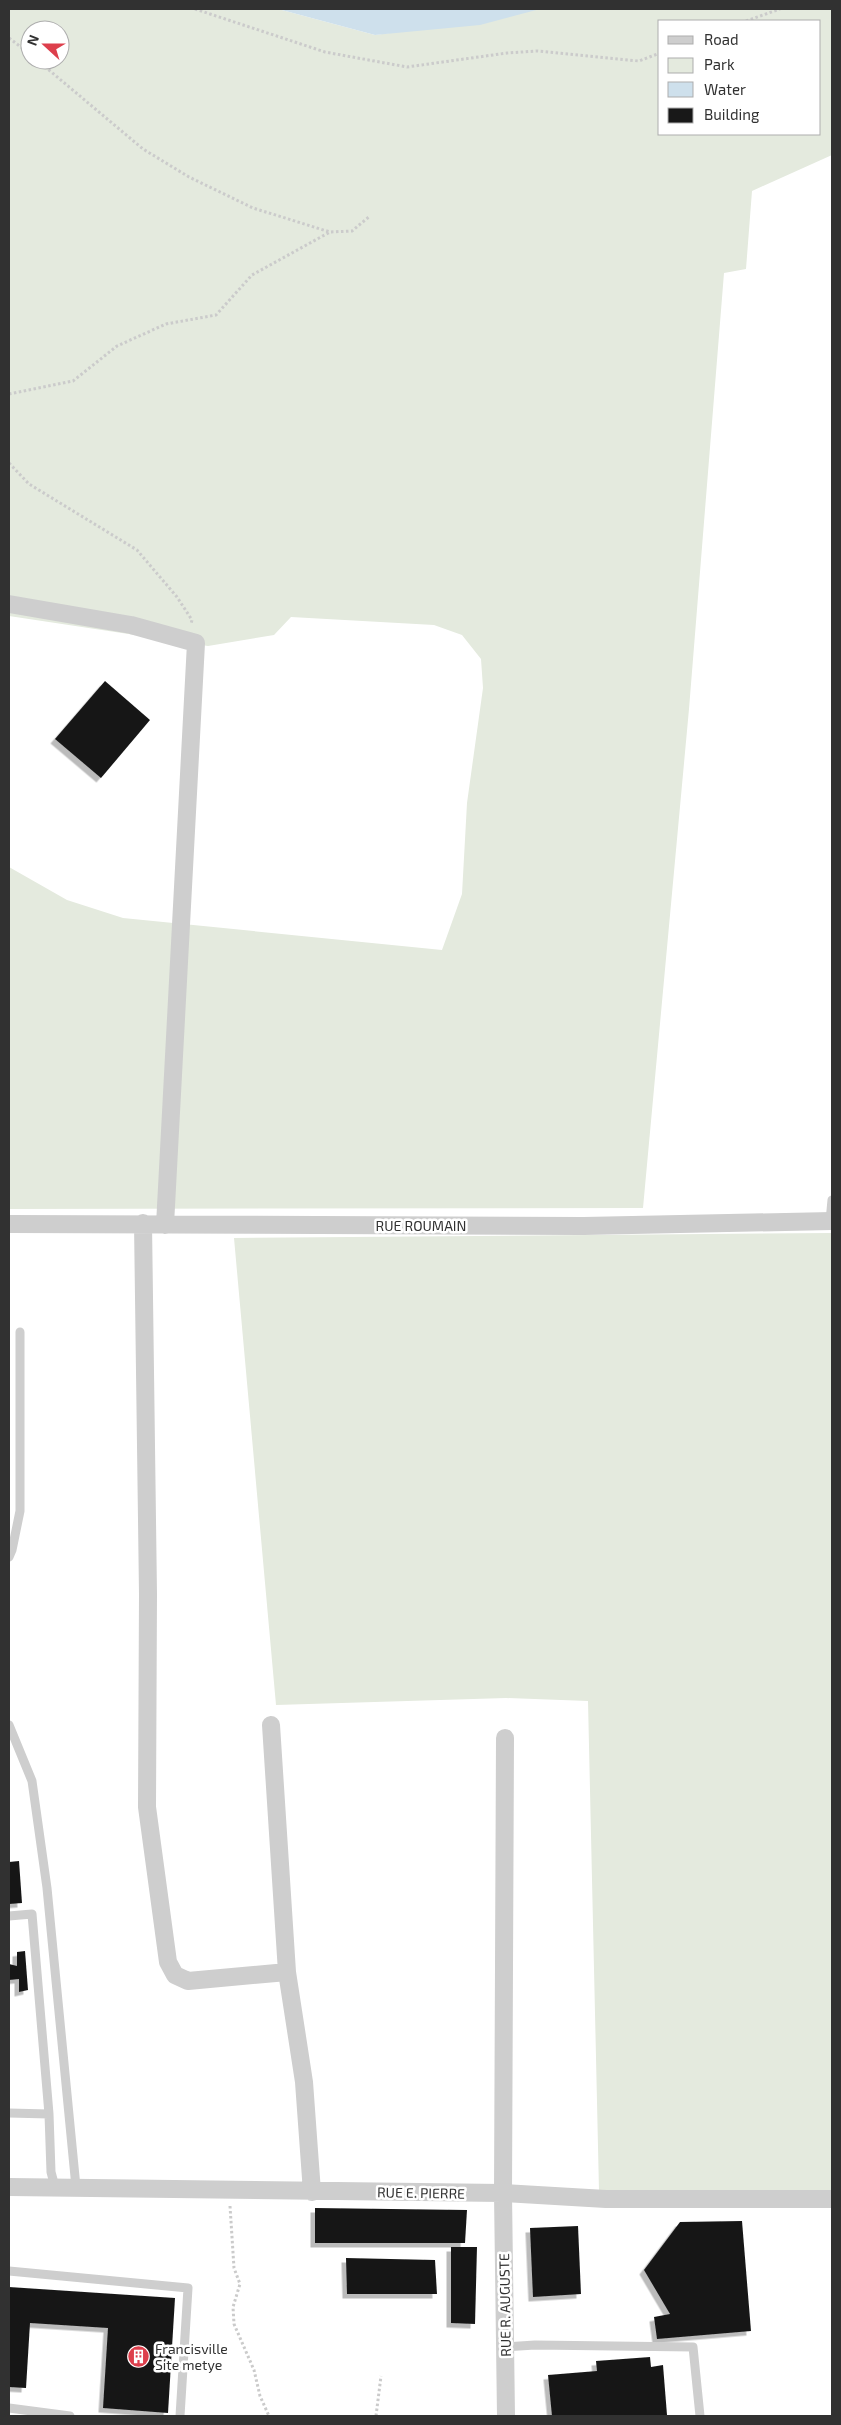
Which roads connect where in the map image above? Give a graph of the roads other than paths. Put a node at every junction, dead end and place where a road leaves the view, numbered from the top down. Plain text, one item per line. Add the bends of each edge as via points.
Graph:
1 (9, 604) edge
2 (832, 1200) edge
3 (831, 1221) edge
4 (143, 1223) junction
5 (9, 1224) edge
6 (165, 1225) junction
7 (20, 1332) dead end
8 (9, 1557) edge
9 (9, 1725) edge
10 (271, 1725) dead end
11 (505, 1738) dead end
12 (9, 1916) edge
13 (287, 1972) junction
14 (9, 2113) edge
15 (49, 2114) junction
16 (9, 2187) edge
17 (55, 2187) junction
18 (76, 2188) junction
19 (312, 2192) junction
20 (503, 2194) junction
21 (832, 2199) edge
22 (9, 2271) edge
23 (505, 2347) junction
24 (9, 2408) edge
25 (70, 2416) edge
26 (180, 2416) edge
27 (506, 2416) edge
28 (700, 2416) edge

1 - 6 street via 131,625 196,642
2 - 3 lane
3 - 6 street, RUE ROUMAIN via 584,1226
4 - 5 street, RUE ROUMAIN
4 - 6 street, RUE ROUMAIN
4 - 13 street via 147,1807 168,1962 175,1975 188,1981
7 - 8 lane via 20,1511
9 - 18 lane via 32,1781 38,1820
10 - 13 street
11 - 20 street, RUE R. AUGUSTE
12 - 15 lane via 32,1914
13 - 19 street via 304,2082
14 - 15 lane
15 - 17 lane via 51,2172
16 - 17 street, RUE E. PIERRE
17 - 18 street, RUE E. PIERRE
18 - 19 street, RUE E. PIERRE
19 - 20 street, RUE E. PIERRE
20 - 21 street, RUE E. PIERRE via 606,2199
20 - 23 street, RUE R. AUGUSTE
22 - 26 lane via 188,2288
23 - 27 street, RUE R. AUGUSTE
23 - 28 lane via 693,2347
24 - 25 lane

